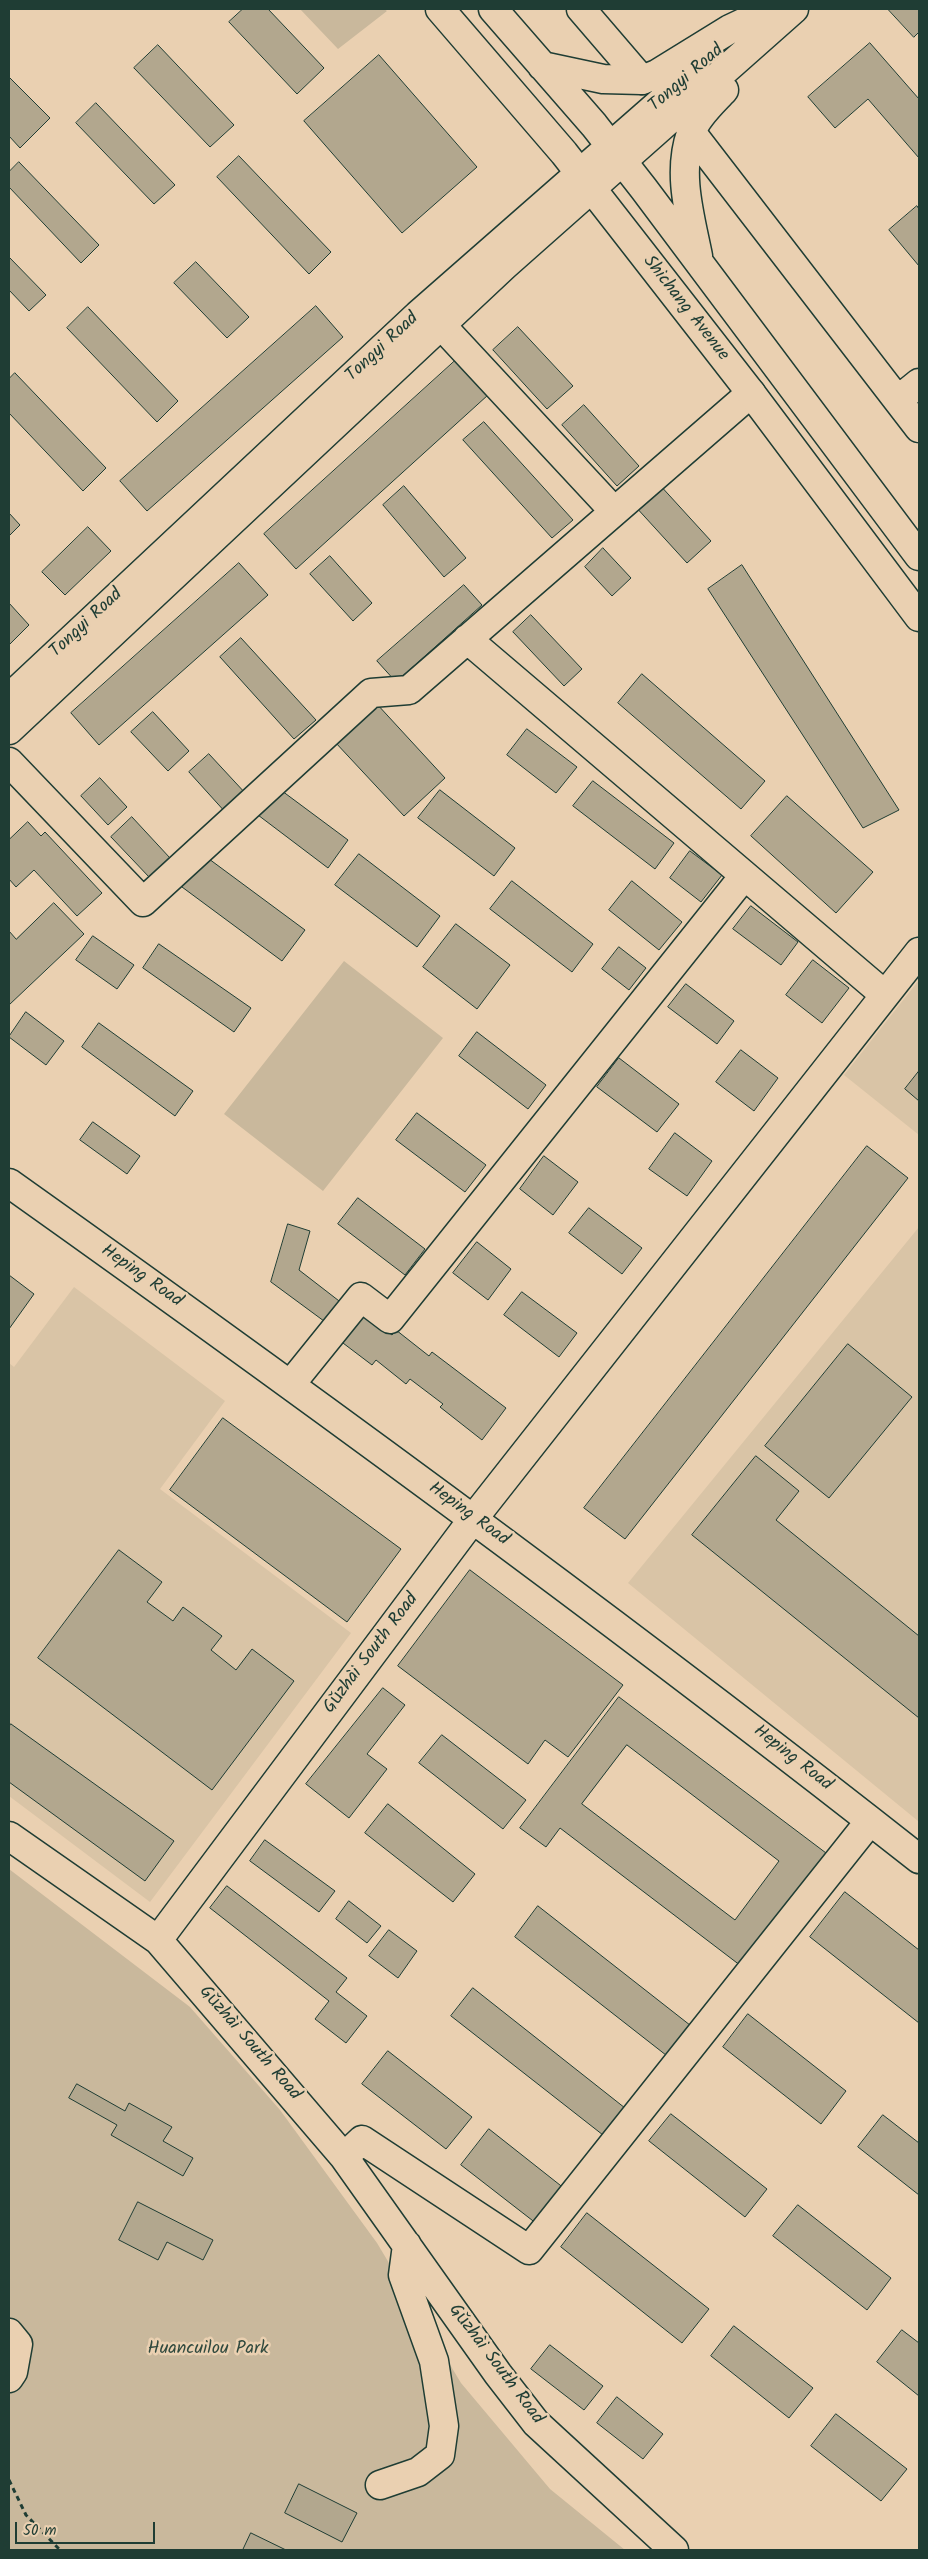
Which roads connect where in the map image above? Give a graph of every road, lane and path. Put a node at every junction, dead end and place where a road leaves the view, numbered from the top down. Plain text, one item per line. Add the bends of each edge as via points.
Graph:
1 (440, 9) edge
2 (493, 9) edge
3 (581, 9) edge
4 (794, 9) edge
5 (767, 18) edge
6 (542, 66) junction
7 (642, 80) junction
8 (691, 132) junction
9 (616, 154) junction
10 (585, 181) junction
11 (700, 265) junction
12 (441, 325) junction
13 (919, 384) edge
14 (751, 393) junction
15 (898, 400) junction
16 (919, 428) edge
17 (613, 510) junction
18 (919, 556) edge
19 (919, 617) edge
20 (467, 639) junction
21 (9, 698) edge
22 (9, 730) edge
23 (9, 762) edge
24 (744, 876) junction
25 (919, 952) edge
26 (885, 995) junction
27 (9, 1182) edge
28 (290, 1384) junction
29 (473, 1519) junction
30 (870, 1820) junction
31 (9, 1836) edge
32 (919, 1859) edge
33 (158, 1940) junction
34 (344, 2157) junction
35 (407, 2245) junction
36 (9, 2333) edge
37 (9, 2378) edge
38 (9, 2480) edge
39 (380, 2485) dead end
40 (60, 2550) edge
41 (674, 2550) edge

1 - 10 street, Shichang Avenue
2 - 6 street
3 - 7 street
4 - 5 street, Tongyi Road
5 - 7 street via 730,29
5 - 8 street via 753,57
5 - 9 street, Tongyi Road
6 - 7 street via 603,79
6 - 9 street
8 - 11 street via 684,186
8 - 15 street
9 - 10 street, Tongyi Road
9 - 11 street
10 - 12 street, Tongyi Road
10 - 14 street, Shichang Avenue
10 - 21 street, Tongyi Road via 390,342
11 - 18 street
12 - 17 street
12 - 22 street, Tongyi Road
13 - 15 street
14 - 17 street
14 - 19 street, Shichang Avenue
15 - 16 street
17 - 20 street
20 - 23 street via 409,690 371,692 143,902
20 - 24 street
24 - 26 street
24 - 28 street via 390,1319 361,1298
25 - 26 street, Gǔzhài South Road
26 - 29 street, Gǔzhài South Road
27 - 28 street, Heping Road
28 - 29 street, Heping Road
29 - 30 street, Heping Road via 728,1709
29 - 33 street, Gǔzhài South Road
30 - 32 street, Heping Road
30 - 34 street via 529,2250 362,2140
31 - 33 street
33 - 34 street, Gǔzhài South Road
34 - 35 street, Gǔzhài South Road
35 - 39 street via 403,2275 434,2360 444,2426 440,2455 418,2472
35 - 41 street, Gǔzhài South Road via 536,2423
36 - 37 street via 18,2344
38 - 40 path via 26,2515

